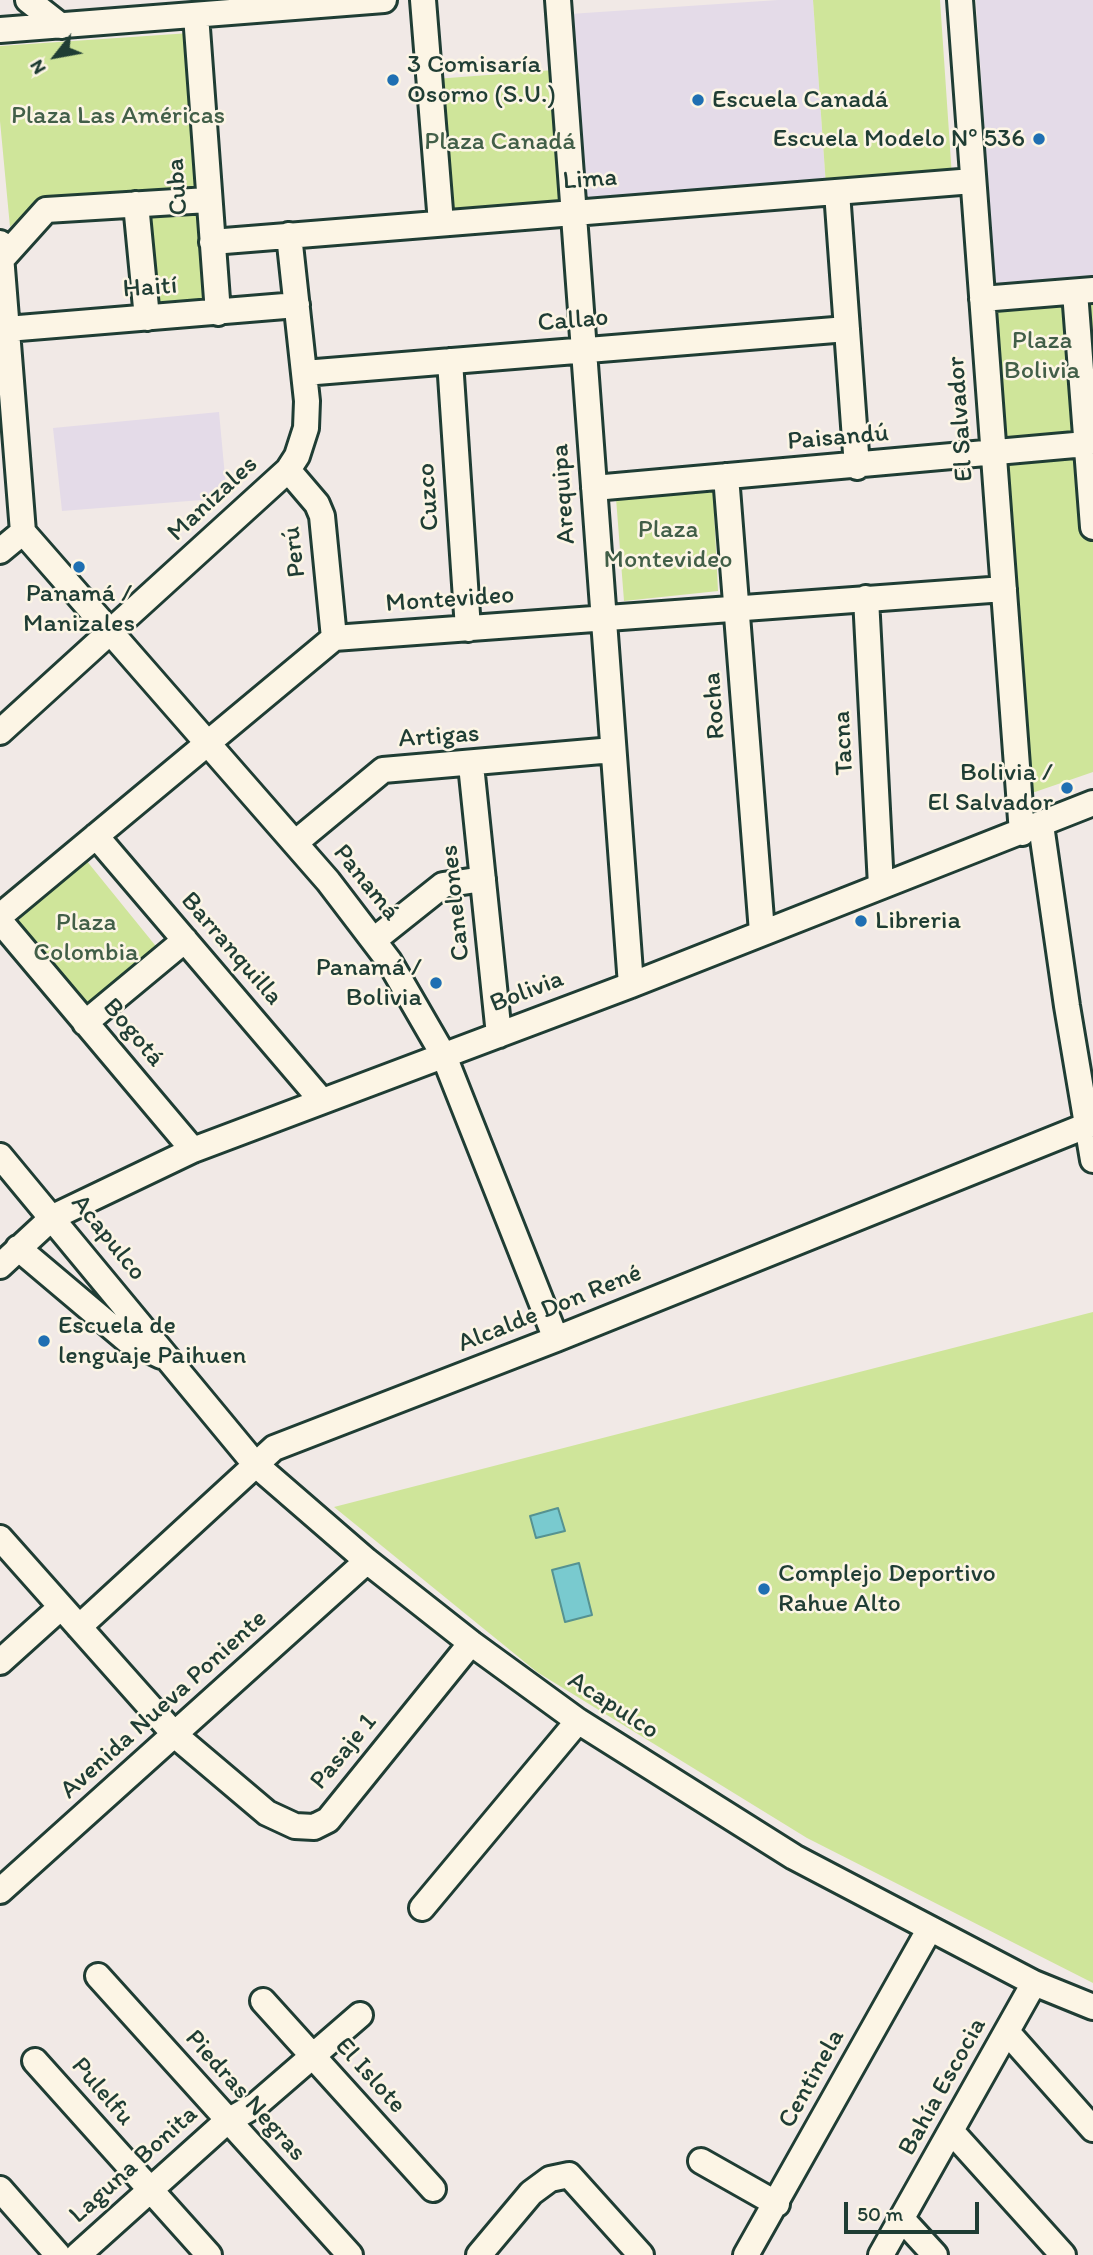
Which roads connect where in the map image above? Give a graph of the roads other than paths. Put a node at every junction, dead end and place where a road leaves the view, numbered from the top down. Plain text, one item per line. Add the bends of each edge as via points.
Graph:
1 (28, 0) edge
2 (384, 0) edge
3 (423, 0) edge
4 (558, 0) edge
5 (960, 0) edge
6 (281, 4) edge
7 (252, 5) edge
8 (196, 15) junction
9 (61, 26) junction
10 (0, 30) edge
11 (973, 181) junction
12 (838, 192) junction
13 (208, 200) junction
14 (136, 204) junction
15 (573, 211) junction
16 (441, 223) junction
17 (289, 235) junction
18 (212, 242) junction
19 (0, 255) edge
20 (1084, 291) edge
21 (982, 299) junction
22 (296, 305) junction
23 (218, 313) junction
24 (147, 318) junction
25 (7, 329) junction
26 (847, 329) junction
27 (584, 350) junction
28 (450, 361) junction
29 (304, 373) junction
30 (7, 399) edge
31 (1088, 436) edge
32 (994, 454) junction
33 (857, 467) junction
34 (288, 470) junction
35 (726, 476) junction
36 (594, 488) junction
37 (1093, 527) edge
38 (23, 532) junction
39 (0, 551) edge
40 (1004, 589) junction
41 (866, 598) junction
42 (737, 608) junction
43 (603, 618) junction
44 (468, 629) junction
45 (110, 634) junction
46 (334, 638) junction
47 (0, 732) edge
48 (207, 743) junction
49 (613, 750) junction
50 (471, 765) junction
51 (1093, 803) edge
52 (1032, 829) junction
53 (96, 836) junction
54 (295, 843) junction
55 (484, 879) junction
56 (881, 886) junction
57 (0, 919) edge
58 (762, 932) junction
59 (185, 940) junction
60 (374, 940) junction
61 (631, 985) junction
62 (86, 1023) junction
63 (499, 1035) junction
64 (444, 1056) junction
65 (322, 1101) junction
66 (1089, 1125) edge
67 (193, 1150) junction
68 (0, 1156) edge
69 (1093, 1160) edge
70 (54, 1217) junction
71 (18, 1248) junction
72 (0, 1266) edge
73 (556, 1339) junction
74 (168, 1360) junction
75 (255, 1464) junction
76 (0, 1538) edge
77 (367, 1561) junction
78 (61, 1607) junction
79 (79, 1627) junction
80 (471, 1643) junction
81 (0, 1662) edge
82 (578, 1721) junction
83 (176, 1736) junction
84 (0, 1891) edge
85 (422, 1908) dead end
86 (929, 1930) junction
87 (98, 1976) dead end
88 (1034, 1983) junction
89 (263, 2001) dead end
90 (1093, 2007) edge
91 (360, 2015) dead end
92 (1007, 2032) junction
93 (312, 2057) junction
94 (35, 2061) dead end
95 (226, 2122) junction
96 (1093, 2129) edge
97 (952, 2132) junction
98 (701, 2161) dead end
99 (0, 2189) edge
100 (433, 2189) dead end
101 (149, 2191) junction
102 (777, 2204) junction
103 (902, 2219) junction
104 (58, 2255) edge
105 (78, 2255) edge
106 (209, 2255) edge
107 (350, 2255) edge
108 (479, 2255) edge
109 (641, 2255) edge
110 (746, 2255) edge
111 (881, 2255) edge
112 (935, 2255) edge
113 (1063, 2255) edge

1 - 9 street
2 - 6 street
3 - 16 street
4 - 15 street, Arequipa
5 - 11 street, El Salvador
6 - 7 street
7 - 8 street
8 - 9 street
8 - 13 street, Cuba
9 - 10 street
11 - 12 street, Lima
11 - 21 street, El Salvador
12 - 15 street, Lima
12 - 26 street
13 - 14 street
13 - 18 street, Cuba
14 - 19 street via 46,210
14 - 24 street
15 - 16 street, Lima
15 - 27 street, Arequipa
16 - 17 street, Lima
17 - 18 street, Lima
17 - 22 street, Manizales
18 - 23 street, Cuba
19 - 25 street
20 - 21 street
20 - 31 street
21 - 32 street, El Salvador
22 - 23 street, Haití
22 - 29 street, Manizales
23 - 24 street, Haití
24 - 25 street, Haití
25 - 30 street
26 - 27 street, Callao
26 - 33 street
27 - 28 street, Callao
27 - 36 street, Arequipa
28 - 29 street, Callao
28 - 44 street, Cuzco
29 - 34 street, Manizales via 306,428
30 - 38 street
31 - 32 street, Paisandú
31 - 37 street
32 - 33 street, Paisandú
32 - 40 street, El Salvador
33 - 35 street, Paisandú
34 - 45 street, Manizales
34 - 46 street, Perú via 322,516
35 - 36 street, Paisandú
35 - 42 street, Rocha
36 - 43 street, Arequipa
38 - 39 street
38 - 45 street, Panamá
40 - 41 street, Montevideo
40 - 52 street, El Salvador
41 - 42 street, Montevideo
41 - 56 street, Tacna
42 - 43 street, Montevideo
42 - 58 street, Rocha
43 - 44 street, Montevideo
43 - 49 street, Arequipa
44 - 46 street, Montevideo
45 - 47 street, Manizales
45 - 48 street, Panamá
46 - 48 street
48 - 53 street
48 - 54 street, Panamá
49 - 50 street, Artigas
49 - 61 street, Arequipa
50 - 54 street, Artigas via 383,770
50 - 55 street, Canelones
51 - 52 street, Bolivia
52 - 56 street, Bolivia
52 - 66 street, El Salvador
53 - 57 street
53 - 59 street, Barranquilla
54 - 60 street, Panamá
55 - 60 street via 443,885
55 - 63 street, Canelones
56 - 58 street, Bolivia
57 - 62 street, Bogotá
58 - 61 street, Bolivia
59 - 62 street
59 - 65 street, Barranquilla
60 - 64 street, Panamá
61 - 63 street, Bolivia
62 - 67 street, Bogotá
63 - 64 street, Bolivia
64 - 65 street, Bolivia
64 - 73 street, Panamá
65 - 67 street, Bolivia
66 - 69 street, El Salvador
66 - 73 street, Alcalde Don René
67 - 70 street, Bolivia
68 - 70 street, Acapulco
70 - 71 street, Bolivia
70 - 74 street, Acapulco
71 - 72 street, Bolivia
71 - 74 street, Acapulco via 128,1340
73 - 75 street, Alcalde Don René via 274,1448
74 - 75 street, Acapulco
75 - 77 street, Acapulco
75 - 79 street, Alcalde Don René
76 - 78 street, Pasaje 1
77 - 80 street, Acapulco
77 - 83 street, Avenida Nueva Poniente
78 - 79 street, Pasaje 1
78 - 81 street
79 - 83 street, Pasaje 1
80 - 82 street, Acapulco
80 - 83 street, Pasaje 1 via 328,1820 314,1826 295,1826 267,1813
82 - 85 street
82 - 86 street, Acapulco via 794,1857
83 - 84 street, Avenida Nueva Poniente
86 - 88 street, Acapulco
86 - 102 street, Centinela
87 - 95 street, Piedras Negras
88 - 90 street, Acapulco
88 - 92 street, Bahía Escocia
89 - 93 street, El Islote
91 - 93 street, Laguna Bonita
92 - 96 street
92 - 97 street, Bahía Escocia
93 - 95 street, Laguna Bonita via 256,2105
93 - 100 street, El Islote
94 - 101 street, Pulelfu
95 - 101 street, Laguna Bonita
95 - 107 street, Piedras Negras
97 - 103 street, Bahía Escocia
97 - 113 street
98 - 102 street
99 - 104 street
101 - 105 street, Laguna Bonita
101 - 106 street, Pulelfu
102 - 110 street, Centinela
103 - 111 street, Bahía Escocia
103 - 112 street
108 - 109 street via 531,2193 550,2179 569,2175

